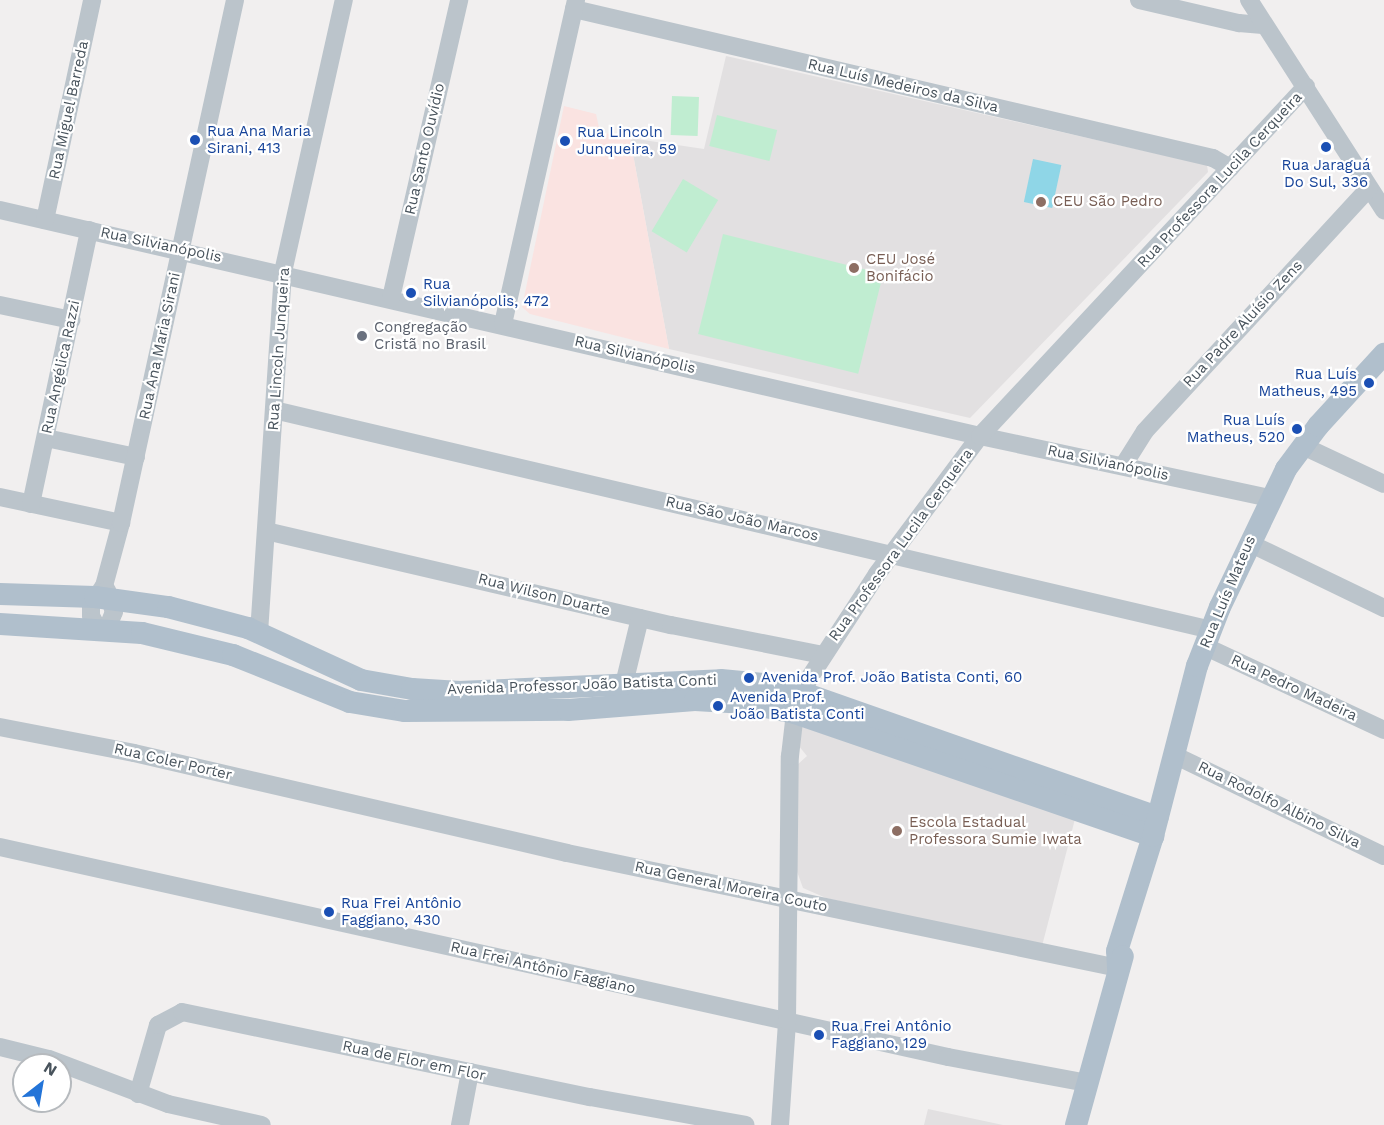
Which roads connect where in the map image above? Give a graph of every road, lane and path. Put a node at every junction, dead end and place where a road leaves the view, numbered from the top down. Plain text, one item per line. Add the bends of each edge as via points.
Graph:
1 (92, 0) edge
2 (235, 0) edge
3 (344, 0) edge
4 (459, 0) edge
5 (1139, 0) edge
6 (1249, 0) edge
7 (575, 4) edge
8 (1263, 25) junction
9 (1306, 87) junction
10 (1230, 168) junction
11 (1370, 188) junction
12 (1384, 210) edge
13 (1, 214) edge
14 (45, 220) junction
15 (89, 230) junction
16 (182, 250) junction
17 (283, 272) junction
18 (391, 297) junction
19 (0, 304) edge
20 (71, 320) junction
21 (503, 324) junction
22 (1382, 359) edge
23 (274, 410) junction
24 (980, 436) junction
25 (46, 438) junction
26 (1303, 446) junction
27 (136, 458) junction
28 (1123, 466) junction
29 (1384, 484) edge
30 (0, 497) edge
31 (1269, 498) junction
32 (32, 504) junction
33 (121, 523) junction
34 (266, 531) junction
35 (1249, 543) junction
36 (894, 553) junction
37 (0, 594) edge
38 (104, 594) junction
39 (1384, 608) edge
40 (640, 618) junction
41 (0, 624) edge
42 (102, 629) junction
43 (259, 633) junction
44 (1208, 638) junction
45 (822, 655) junction
46 (237, 656) junction
47 (624, 684) junction
48 (803, 692) junction
49 (795, 713) junction
50 (0, 727) edge
51 (1384, 730) edge
52 (1174, 755) junction
53 (344, 802) joint
54 (1155, 827) junction
55 (0, 847) edge
56 (1384, 856) edge
57 (788, 897) junction
58 (1118, 968) junction
59 (787, 1021) junction
60 (0, 1047) edge
61 (470, 1072) junction
62 (1087, 1083) junction
63 (138, 1094) junction
64 (665, 1118) edge
65 (252, 1124) edge
66 (460, 1125) edge
67 (745, 1125) edge
68 (780, 1125) edge
69 (1076, 1125) edge

1 - 14 street, Rua Miguel Barreda
2 - 16 street, Rua Ana Maria Sirani
3 - 17 street, Rua Lincoln Junqueira
4 - 18 street, Rua Santo Ouvídio
5 - 8 street
6 - 8 street
7 - 10 street, Rua Luís Medeiros da Silva via 1213,158
7 - 21 street
8 - 9 street
9 - 10 street, Rua Professora Lucila Cerqueira
9 - 11 street
10 - 24 street, Rua Professora Lucila Cerqueira
11 - 12 street
11 - 28 street, Rua Padre Aluísio Zens via 1145,431
13 - 14 street, Rua Silvianópolis
14 - 15 street, Rua Silvianópolis
15 - 16 street, Rua Silvianópolis
15 - 20 street, Rua Angélica Razzi
16 - 17 street, Rua Silvianópolis
16 - 27 street, Rua Ana Maria Sirani
17 - 18 street, Rua Silvianópolis
17 - 23 street, Rua Lincoln Junqueira
18 - 21 street, Rua Silvianópolis
19 - 20 street
20 - 25 street, Rua Angélica Razzi
21 - 24 street, Rua Silvianópolis
22 - 26 main road, Rua Luís Mateus
23 - 34 street, Rua Lincoln Junqueira
23 - 36 street, Rua São João Marcos
24 - 28 street, Rua Silvianópolis
24 - 36 street, Rua Professora Lucila Cerqueira
25 - 27 street
25 - 32 street, Rua Angélica Razzi
26 - 29 street
26 - 31 main road, Rua Luís Mateus
27 - 33 street, Rua Ana Maria Sirani
28 - 31 street, Rua Silvianópolis
30 - 32 street
31 - 35 main road, Rua Luís Mateus
32 - 33 street
33 - 38 street, Rua Ana Maria Sirani
34 - 40 street, Rua Wilson Duarte
34 - 43 street, Rua Lincoln Junqueira
35 - 39 street
35 - 44 main road, Rua Luís Mateus
36 - 44 street, Rua São João Marcos
36 - 45 street, Rua Professora Lucila Cerqueira
37 - 38 main road, Avenida Professor João Batista Conti
38 - 42 street, Rua Ana Maria Sirani via 90,612
38 - 43 main road, Avenida Professor João Batista Conti via 168,607
40 - 45 street, Rua Wilson Duarte
40 - 47 street
41 - 42 main road, Avenida Professor João Batista Conti
42 - 46 main road, Avenida Professor João Batista Conti via 142,633
43 - 46 main road
43 - 47 main road, Avenida Professor João Batista Conti via 321,665 377,685 460,692
44 - 51 street, Rua Pedro Madeira
44 - 52 main road, Rua Luís Mateus
45 - 48 street, Rua Professora Lucila Cerqueira
46 - 49 main road, Avenida Professor João Batista Conti via 350,702 405,711 568,710 711,699
47 - 48 main road, Avenida Professor João Batista Conti via 721,680
48 - 49 street, Rua Professora Lucila Cerqueira
48 - 54 main road, Avenida Professor João Batista Conti
49 - 54 main road, Avenida Professor João Batista Conti
49 - 57 street, Rua Professora Lucila Cerqueira via 790,756
50 - 53 street, Rua Coler Porter via 134,753
52 - 54 main road, Rua Luís Mateus
52 - 56 street, Rua Rodolfo Albino Silva
53 - 57 street, Rua General Moreira Couto via 567,853
54 - 58 main road, Rua Luís Mateus via 1117,951
55 - 59 street, Rua Frei Antônio Faggiano
57 - 58 street, Rua General Moreira Couto
57 - 59 street, Rua Professora Lucila Cerqueira
58 - 62 main road, Rua Luís Mateus
59 - 62 street, Rua Frei Antônio Faggiano
59 - 68 street, Rua Professora Lucila Cerqueira
60 - 63 street via 49,1059
61 - 63 street, Rua de Flor em Flor via 182,1012 158,1025
61 - 64 street, Rua de Flor em Flor
61 - 66 street
62 - 69 main road, Rua Luís Mateus
63 - 65 street
64 - 67 street, Rua de Flor em Flor

